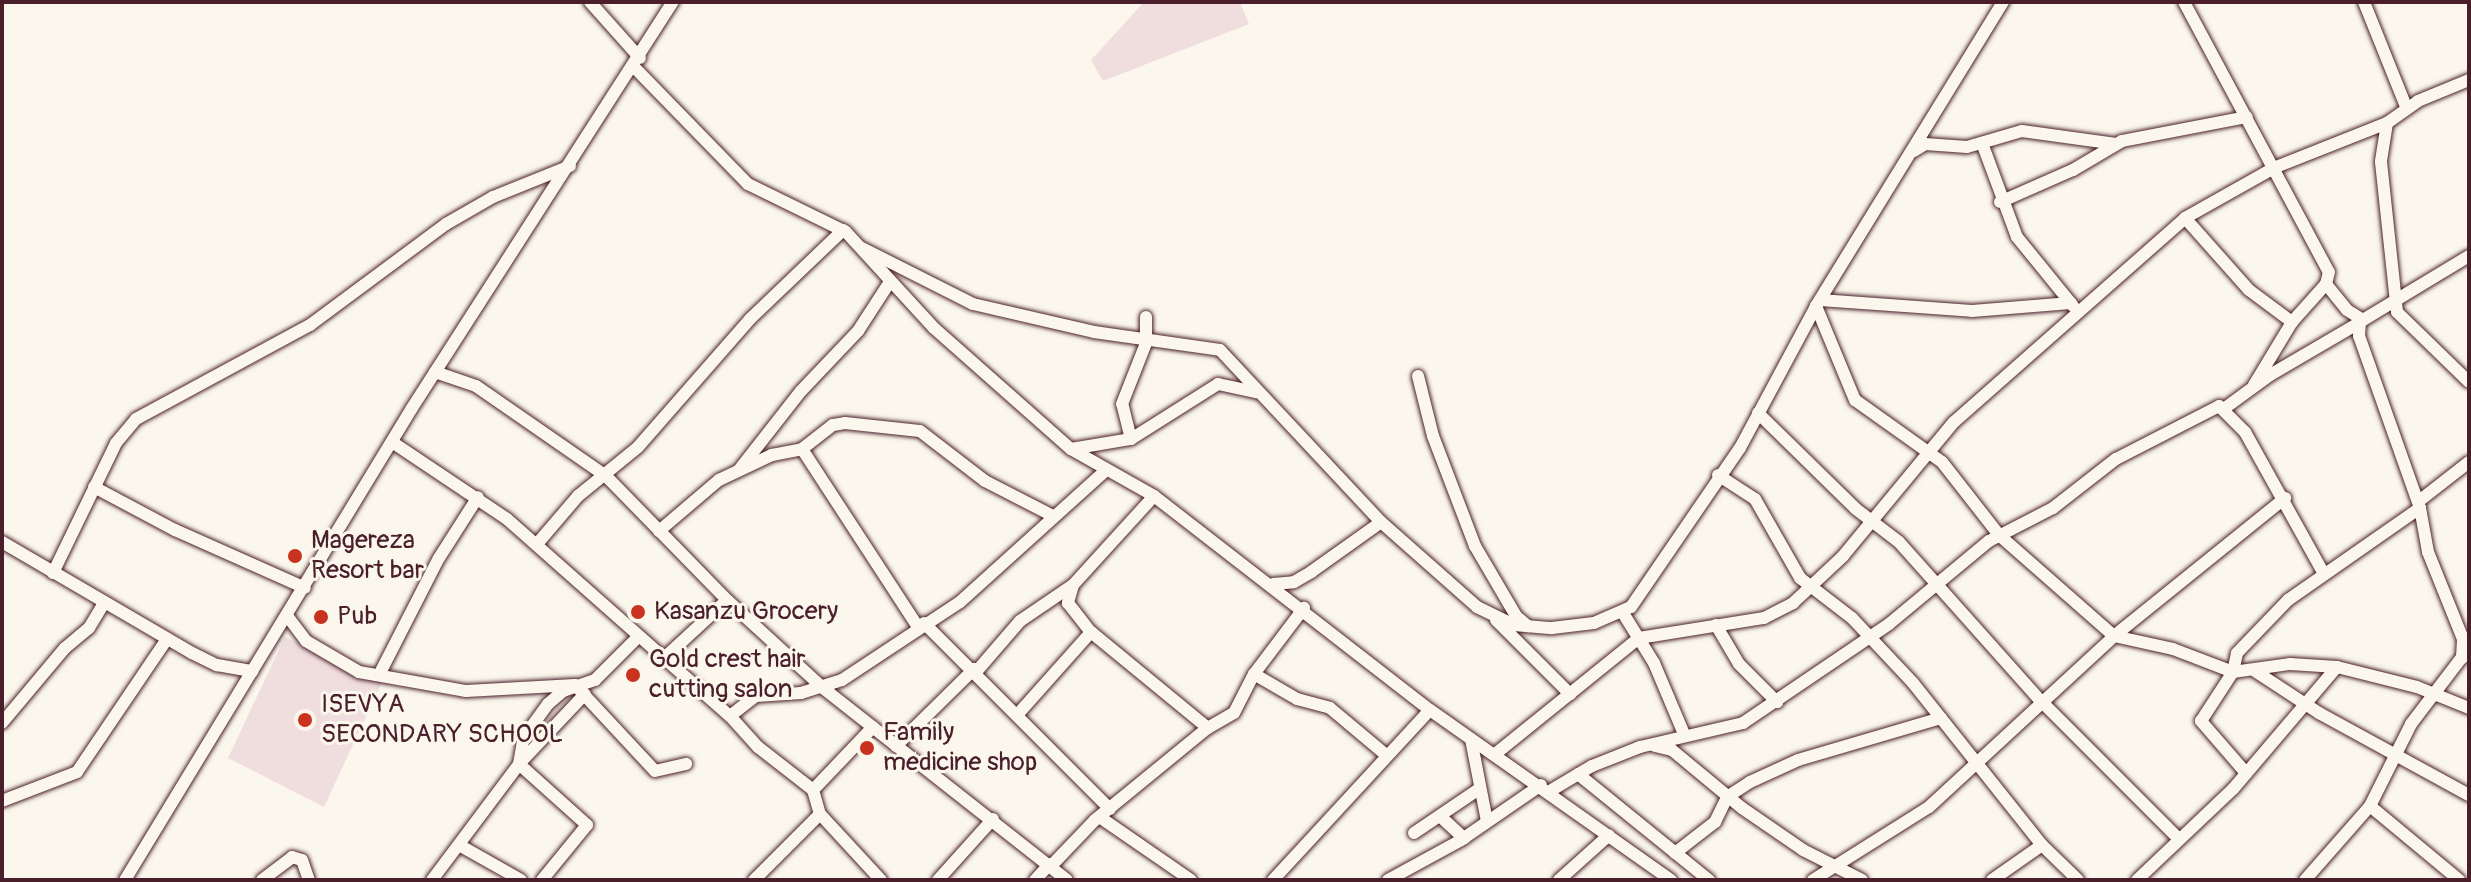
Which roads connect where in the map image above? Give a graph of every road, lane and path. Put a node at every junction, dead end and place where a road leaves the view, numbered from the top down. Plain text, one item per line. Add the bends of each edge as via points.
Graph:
1 (590, 2) edge
2 (673, 2) edge
3 (2003, 2) edge
4 (2184, 2) edge
5 (2364, 2) edge
6 (638, 63) junction
7 (2469, 80) edge
8 (2407, 109) junction
9 (2247, 117) junction
10 (2387, 123) junction
11 (1982, 143) junction
12 (2116, 144) junction
13 (1911, 153) junction
14 (570, 166) junction
15 (2276, 167) junction
16 (2000, 202) junction
17 (2185, 218) junction
18 (843, 230) junction
19 (862, 248) junction
20 (2469, 256) edge
21 (889, 283) junction
22 (2326, 284) junction
23 (2395, 302) junction
24 (1818, 303) junction
25 (2074, 308) junction
26 (1146, 317) dead end
27 (2292, 322) junction
28 (2359, 322) junction
29 (1146, 339) junction
30 (435, 372) junction
31 (1418, 376) dead end
32 (2469, 382) edge
33 (2254, 385) junction
34 (1260, 393) junction
35 (2225, 408) junction
36 (1758, 413) junction
37 (1131, 439) junction
38 (392, 442) junction
39 (802, 449) junction
40 (1071, 449) junction
41 (1927, 452) junction
42 (2469, 462) edge
43 (739, 470) junction
44 (1106, 470) junction
45 (1718, 475) junction
46 (606, 476) junction
47 (94, 487) junction
48 (1154, 496) junction
49 (478, 497) junction
50 (2285, 498) junction
51 (2420, 505) junction
52 (1053, 516) junction
53 (1874, 521) junction
54 (1381, 522) junction
55 (659, 531) junction
56 (1999, 535) junction
57 (2, 542) edge
58 (537, 544) junction
59 (53, 573) junction
60 (2324, 574) junction
61 (1273, 584) junction
62 (1073, 585) junction
63 (1935, 585) junction
64 (305, 588) junction
65 (1811, 588) junction
66 (727, 600) junction
67 (104, 603) junction
68 (1304, 608) junction
69 (1623, 613) junction
70 (288, 617) junction
71 (1494, 618) junction
72 (921, 625) junction
73 (1716, 625) junction
74 (1528, 626) junction
75 (1091, 632) junction
76 (1868, 635) junction
77 (2114, 636) junction
78 (637, 638) junction
79 (1639, 638) junction
80 (167, 639) junction
81 (2466, 653) edge
82 (662, 660) junction
83 (2337, 667) junction
84 (252, 671) junction
85 (975, 671) junction
86 (2255, 671) junction
87 (2233, 672) junction
88 (1254, 674) junction
89 (379, 675) junction
90 (823, 688) junction
91 (584, 691) junction
92 (1570, 694) junction
93 (2435, 694) junction
94 (2040, 700) junction
95 (1777, 702) junction
96 (2304, 702) junction
97 (2469, 708) edge
98 (1430, 710) junction
99 (1018, 714) junction
100 (730, 716) junction
101 (1941, 718) junction
102 (2, 723) edge
103 (873, 727) junction
104 (1208, 728) junction
105 (1684, 734) junction
106 (1471, 739) junction
107 (896, 746) junction
108 (1640, 747) junction
109 (1386, 755) junction
110 (1494, 755) junction
111 (2394, 756) junction
112 (1976, 762) junction
113 (519, 764) junction
114 (686, 764) dead end
115 (2246, 773) junction
116 (1578, 774) junction
117 (1545, 788) junction
118 (1479, 789) junction
119 (813, 790) junction
120 (2469, 795) edge
121 (1727, 797) junction
122 (2, 801) edge
123 (2370, 806) junction
124 (1106, 813) junction
125 (820, 814) junction
126 (1440, 816) junction
127 (993, 819) junction
128 (1487, 821) junction
129 (1414, 833) dead end
130 (1609, 835) junction
131 (1464, 838) junction
132 (2178, 838) junction
133 (459, 845) junction
134 (2042, 845) junction
135 (1675, 853) junction
136 (1051, 865) junction
137 (1833, 865) junction
138 (2453, 878) edge
139 (125, 880) edge
140 (262, 880) edge
141 (309, 880) edge
142 (432, 880) edge
143 (521, 880) edge
144 (542, 880) edge
145 (754, 880) edge
146 (881, 880) edge
147 (938, 880) edge
148 (1035, 880) edge
149 (1067, 880) edge
150 (1191, 880) edge
151 (1273, 880) edge
152 (1388, 880) edge
153 (1559, 880) edge
154 (1671, 880) edge
155 (1709, 880) edge
156 (1813, 880) edge
157 (1862, 880) edge
158 (1992, 880) edge
159 (2078, 880) edge
160 (2137, 880) edge
161 (2305, 880) edge

1 - 6 street
2 - 6 street
3 - 13 street
4 - 9 street
5 - 8 street
6 - 14 street
6 - 18 street via 748,184
7 - 8 street
8 - 10 street
9 - 12 street
9 - 15 street
10 - 15 street
10 - 23 street via 2380,143
11 - 12 street via 2022,131
11 - 13 street via 1957,148 1925,144
11 - 16 street
12 - 16 street via 2073,170
13 - 24 street
14 - 30 street
14 - 47 street via 493,197 446,224 310,325 136,419 121,435
15 - 17 street
15 - 22 street via 2327,263
16 - 25 street via 2025,249
17 - 25 street
17 - 27 street via 2249,290
18 - 19 street
18 - 46 street via 750,319
19 - 21 street
19 - 29 street via 973,304
20 - 23 street
21 - 40 street
21 - 43 street via 858,331 801,391
22 - 27 street
22 - 28 street
23 - 28 street
23 - 32 street via 2407,323
24 - 25 street via 1972,311
24 - 36 street
24 - 41 street via 1855,400
25 - 41 street
26 - 29 street
27 - 33 street
28 - 33 street
28 - 51 street via 2359,336
29 - 34 street via 1220,350
29 - 37 street via 1123,394 1122,413
30 - 38 street
30 - 46 street via 476,386
31 - 74 street via 1433,436 1475,546 1516,616
33 - 35 street
34 - 37 street via 1213,385
34 - 54 street
35 - 50 street
35 - 56 street via 2207,410 2136,448 2053,508
36 - 45 street
36 - 53 street
37 - 40 street
38 - 49 street
38 - 64 street
39 - 43 street
39 - 52 street via 833,425 909,428 985,481
39 - 72 street
40 - 44 street
41 - 53 street
41 - 56 street via 1953,474
42 - 51 street
43 - 55 street via 699,492
44 - 48 street
44 - 52 street
45 - 65 street via 1755,499
45 - 69 street
46 - 55 street
46 - 58 street via 578,496
47 - 59 street
47 - 64 street
48 - 61 street
48 - 62 street
49 - 58 street
49 - 89 street via 439,558
50 - 60 street
50 - 77 street
51 - 60 street
51 - 81 street via 2428,552
52 - 72 street via 960,602
53 - 63 street
53 - 65 street
54 - 61 street via 1303,577
54 - 71 street via 1453,589
55 - 66 street
56 - 63 street
56 - 77 street
57 - 59 street
58 - 78 street
59 - 67 street
60 - 87 street via 2246,640
61 - 68 street
62 - 75 street via 1068,603
62 - 85 street via 1020,621
63 - 76 street
63 - 94 street
64 - 70 street
65 - 73 street via 1773,616
65 - 76 street via 1836,603
66 - 82 street
66 - 90 street
67 - 80 street
67 - 102 street via 89,628 65,648
68 - 88 street
68 - 98 street
69 - 74 street via 1582,625
69 - 79 street
70 - 84 street
70 - 89 street via 306,641 350,670
71 - 74 street
71 - 92 street
72 - 85 street
72 - 90 street
73 - 79 street
73 - 95 street via 1739,664
75 - 99 street
75 - 104 street
76 - 95 street
76 - 101 street
77 - 87 street via 2173,649
77 - 94 street
78 - 82 street
78 - 91 street
79 - 92 street
79 - 105 street
80 - 84 street via 217,665
80 - 122 street via 77,772
81 - 93 street
82 - 100 street
83 - 86 street via 2290,664
83 - 93 street
83 - 96 street
84 - 139 street
85 - 99 street
85 - 107 street
86 - 87 street
86 - 96 street
87 - 115 street via 2201,721
88 - 104 street via 1243,703
88 - 109 street via 1297,699 1330,708
89 - 91 street via 466,691 556,684
90 - 100 street via 756,696
90 - 103 street
91 - 113 street
91 - 113 street via 563,691 548,704 524,737
91 - 114 street via 625,744 656,772
92 - 110 street
93 - 97 street
93 - 111 street
94 - 112 street
94 - 132 street
95 - 105 street via 1732,728
96 - 111 street
96 - 115 street
98 - 106 street
98 - 109 street
99 - 124 street
100 - 119 street via 758,747
101 - 112 street
101 - 121 street via 1798,760
103 - 107 street
103 - 119 street
104 - 124 street
105 - 108 street
106 - 110 street
106 - 118 street
107 - 127 street
108 - 116 street
108 - 121 street via 1672,750
109 - 151 street
110 - 117 street
111 - 120 street
111 - 123 street
112 - 134 street
112 - 137 street via 1913,818
113 - 133 street
113 - 144 street via 587,825
115 - 132 street
116 - 117 street
116 - 135 street
117 - 128 street
117 - 130 street
118 - 126 street
118 - 128 street
119 - 125 street
121 - 135 street via 1715,822
121 - 137 street
123 - 138 street
123 - 161 street
124 - 136 street
124 - 150 street
125 - 145 street
125 - 146 street
126 - 129 street
126 - 131 street
127 - 136 street
127 - 147 street
128 - 131 street
130 - 153 street
130 - 154 street
131 - 152 street
132 - 160 street
133 - 142 street
133 - 143 street
134 - 158 street
134 - 159 street
135 - 155 street
136 - 148 street
136 - 149 street
137 - 156 street
137 - 157 street
140 - 141 street via 292,857 302,860

